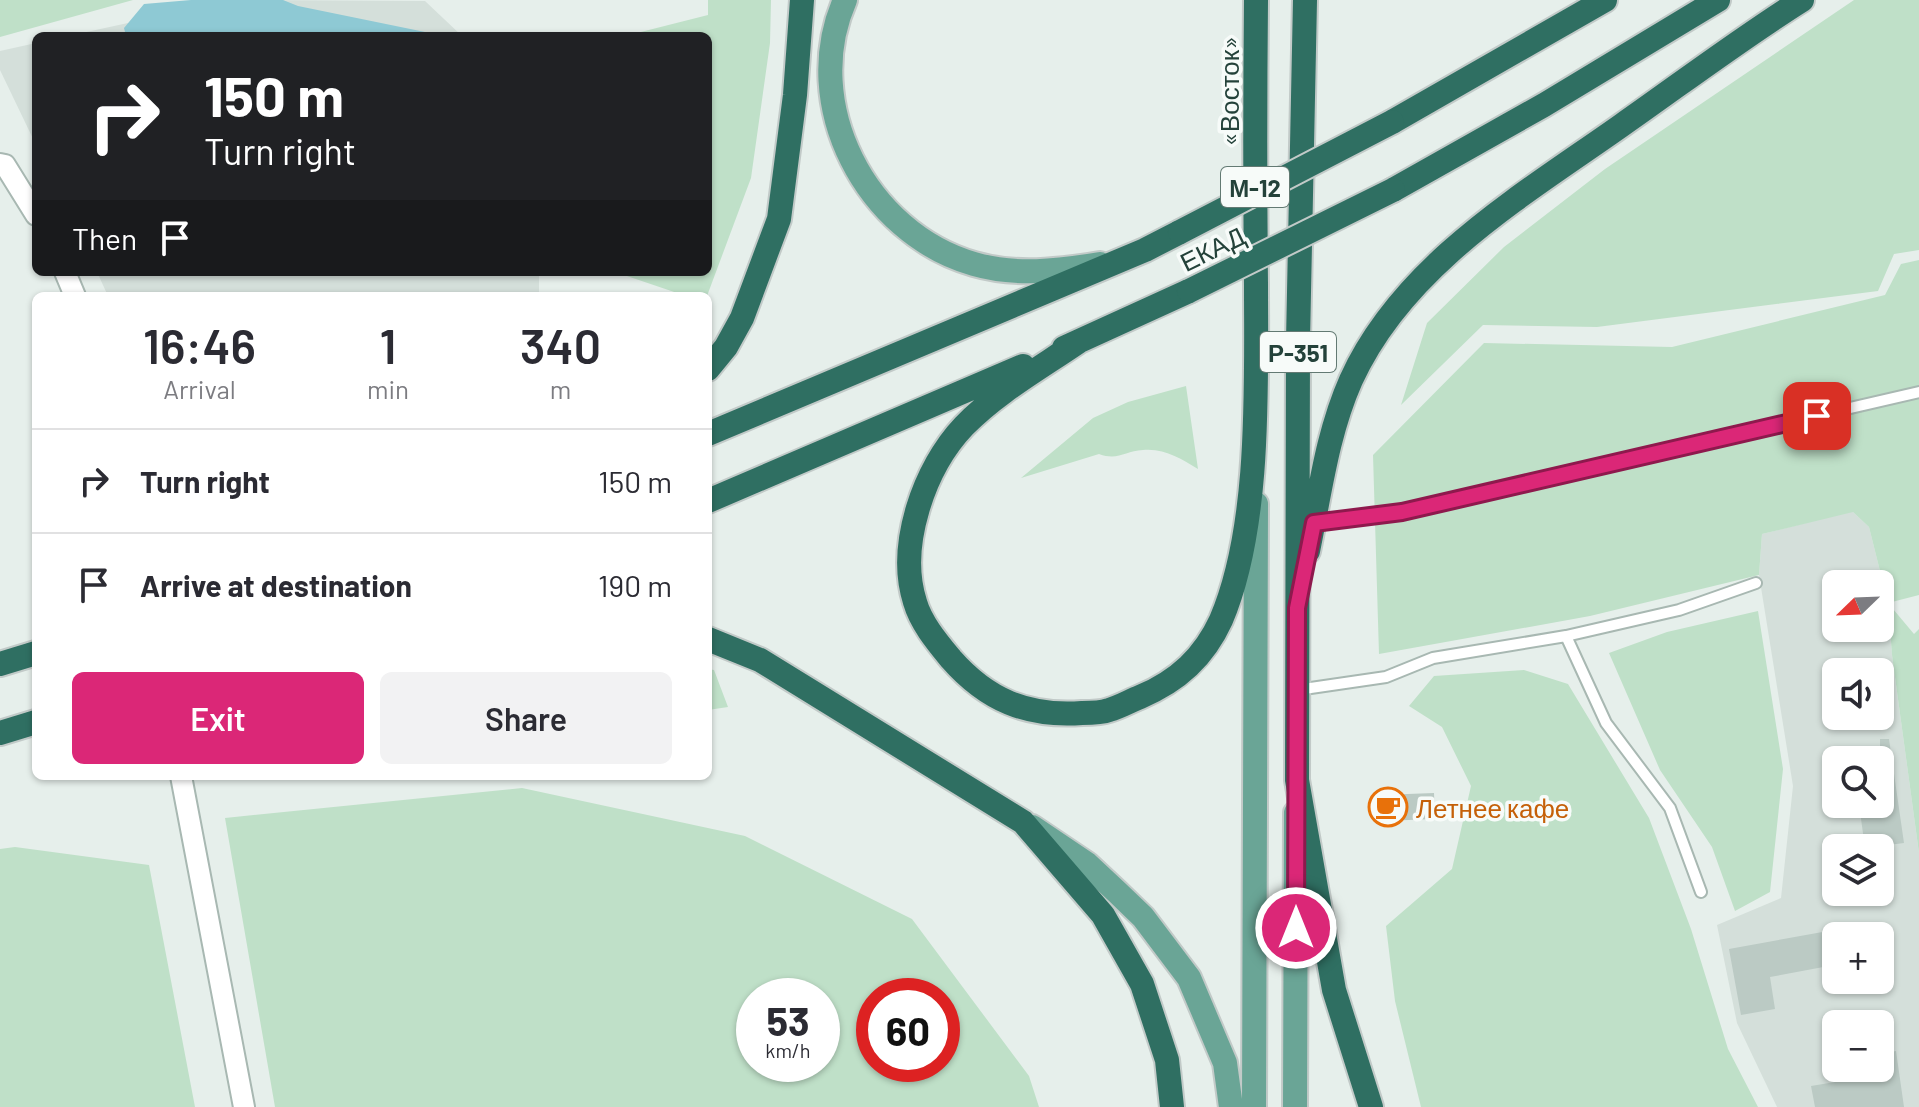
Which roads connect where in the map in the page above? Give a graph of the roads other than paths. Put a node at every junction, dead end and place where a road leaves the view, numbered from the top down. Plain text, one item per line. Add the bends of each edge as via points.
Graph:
1 (802, 0) edge
2 (845, 0) edge
3 (1244, 0) edge
4 (1256, 0) edge
5 (1308, 0) edge
6 (1593, 0) edge
7 (1605, 0) edge
8 (1718, 0) edge
9 (1802, 0) edge
10 (1566, 22) junction
11 (1255, 122) junction
12 (2, 160) edge
13 (32, 209) edge
14 (1145, 250) junction
15 (1078, 342) junction
16 (712, 364) edge
17 (1256, 374) junction
18 (1919, 392) edge
19 (712, 432) edge
20 (712, 499) edge
21 (1306, 523) junction
22 (1756, 583) dead end
23 (1566, 636) junction
24 (712, 641) edge
25 (32, 642) edge
26 (0, 653) edge
27 (32, 654) edge
28 (0, 664) edge
29 (1297, 690) junction
30 (32, 723) edge
31 (0, 733) edge
32 (182, 780) edge
33 (1297, 780) junction
34 (1023, 822) junction
35 (1701, 892) dead end
36 (244, 1107) edge
37 (1172, 1107) edge
38 (1231, 1107) edge
39 (1254, 1107) edge
40 (1295, 1107) edge
41 (1371, 1107) edge

1 - 16 highway via 779,219 742,318
2 - 14 main road via 832,47 837,125 873,194 920,238 970,263 1026,272 1108,262
3 - 11 main road
4 - 11 highway, «Восток» / М-12
5 - 21 highway, Р-351 via 1298,341
6 - 10 main road
7 - 10 highway
8 - 15 highway, ЕКАД, bridge via 1393,190
9 - 21 highway via 1508,207 1425,276 1385,323 1352,379
10 - 14 highway, ЕКАД, bridge via 1392,122
11 - 17 highway, «Восток» / М-12
12 - 13 street
14 - 19 highway, ЕКАД
15 - 17 highway, «Восток» via 963,427 923,489 909,566 921,615 966,676 1016,707 1055,715 1107,711 1160,689 1201,656 1221,619 1239,561 1250,494
15 - 20 highway, ЕКАД
17 - 39 main road, Р-351
18 - 21 lane via 1402,512
21 - 29 highway via 1297,608
22 - 23 lane via 1679,610
23 - 29 lane via 1433,658 1386,677
23 - 35 lane via 1606,723 1670,808
24 - 34 highway via 760,660
25 - 26 street
27 - 28 highway
29 - 33 highway
30 - 31 highway
32 - 36 street
33 - 40 main road
33 - 41 highway via 1334,990
34 - 37 highway via 1103,915 1142,984 1167,1060
34 - 38 main road via 1107,882 1143,917 1189,978 1225,1063

